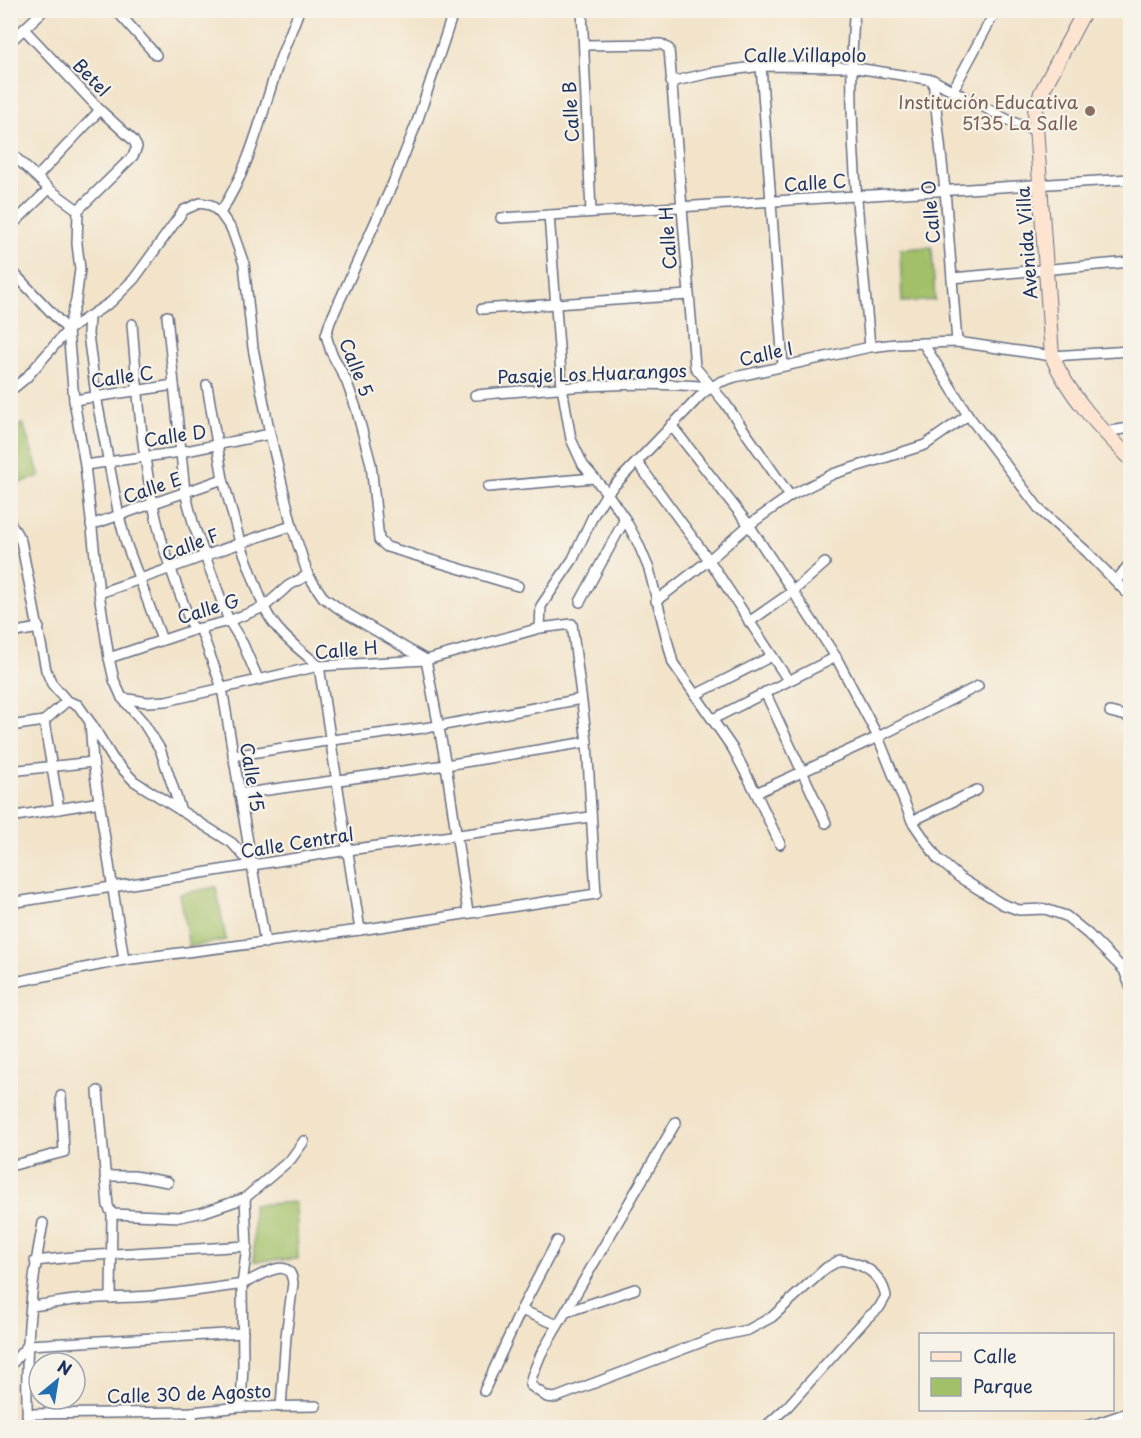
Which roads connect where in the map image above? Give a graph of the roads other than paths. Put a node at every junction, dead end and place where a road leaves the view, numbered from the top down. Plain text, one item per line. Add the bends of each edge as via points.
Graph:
1 (44, 10) edge
2 (116, 10) edge
3 (300, 10) edge
4 (454, 10) edge
5 (582, 10) edge
6 (857, 10) edge
7 (1085, 10) edge
8 (992, 12) edge
9 (24, 29) junction
10 (10, 42) edge
11 (584, 45) junction
12 (156, 56) dead end
13 (761, 66) junction
14 (850, 67) junction
15 (933, 80) junction
16 (671, 82) junction
17 (953, 90) junction
18 (100, 110) junction
19 (1036, 131) junction
20 (10, 152) edge
21 (37, 177) junction
22 (1131, 179) edge
23 (1040, 184) junction
24 (49, 189) junction
25 (945, 190) junction
26 (857, 196) junction
27 (770, 201) junction
28 (682, 207) junction
29 (78, 210) junction
30 (591, 212) junction
31 (220, 213) junction
32 (549, 215) junction
33 (501, 218) dead end
34 (10, 227) edge
35 (1131, 262) edge
36 (10, 268) edge
37 (1047, 270) junction
38 (952, 278) junction
39 (688, 295) junction
40 (557, 304) junction
41 (482, 309) dead end
42 (167, 316) dead end
43 (89, 317) junction
44 (132, 324) dead end
45 (68, 330) junction
46 (957, 342) junction
47 (923, 343) junction
48 (870, 348) junction
49 (1131, 351) edge
50 (1052, 356) junction
51 (783, 365) junction
52 (174, 385) junction
53 (207, 385) dead end
54 (562, 387) junction
55 (711, 387) junction
56 (137, 390) junction
57 (10, 391) edge
58 (475, 395) dead end
59 (96, 396) junction
60 (74, 400) junction
61 (968, 415) junction
62 (671, 425) junction
63 (1131, 428) edge
64 (1104, 432) junction
65 (270, 434) junction
66 (216, 445) junction
67 (181, 452) junction
68 (145, 457) junction
69 (1131, 458) edge
70 (108, 461) junction
71 (637, 462) junction
72 (85, 465) junction
73 (594, 478) junction
74 (223, 479) junction
75 (488, 488) dead end
76 (185, 492) junction
77 (607, 493) junction
78 (790, 496) junction
79 (153, 504) junction
80 (119, 516) junction
81 (625, 519) junction
82 (10, 522) edge
83 (91, 525) junction
84 (749, 525) junction
85 (292, 526) junction
86 (16, 542) edge
87 (240, 542) junction
88 (205, 556) junction
89 (709, 560) junction
90 (825, 563) dead end
91 (1131, 563) edge
92 (172, 569) junction
93 (309, 575) junction
94 (140, 580) junction
95 (1117, 580) junction
96 (518, 586) dead end
97 (792, 592) junction
98 (99, 593) junction
99 (1131, 596) edge
100 (657, 601) junction
101 (580, 602) dead end
102 (264, 607) junction
103 (230, 621) junction
104 (749, 622) junction
105 (39, 628) junction
106 (540, 628) junction
107 (197, 629) junction
108 (10, 633) edge
109 (162, 640) junction
110 (772, 656) junction
111 (836, 657) junction
112 (109, 658) junction
113 (426, 660) junction
114 (319, 666) junction
115 (258, 679) junction
116 (788, 680) junction
117 (978, 686) dead end
118 (222, 688) junction
119 (765, 692) junction
120 (695, 695) junction
121 (122, 698) junction
122 (581, 699) junction
123 (68, 700) junction
124 (1110, 712) dead end
125 (1131, 717) edge
126 (713, 719) junction
127 (44, 721) junction
128 (90, 722) junction
129 (10, 726) edge
130 (439, 726) junction
131 (879, 737) junction
132 (332, 740) junction
133 (587, 742) junction
134 (233, 756) junction
135 (93, 762) junction
136 (446, 765) junction
137 (53, 766) junction
138 (10, 771) edge
139 (801, 772) junction
140 (337, 779) junction
141 (977, 790) dead end
142 (756, 793) junction
143 (239, 794) junction
144 (100, 802) junction
145 (59, 809) junction
146 (181, 811) junction
147 (10, 817) edge
148 (590, 817) junction
149 (912, 821) junction
150 (826, 823) dead end
151 (455, 836) junction
152 (780, 844) dead end
153 (348, 850) junction
154 (252, 866) junction
155 (112, 888) junction
156 (10, 903) edge
157 (468, 914) junction
158 (360, 930) junction
159 (265, 943) junction
160 (124, 960) junction
161 (10, 983) edge
162 (1131, 986) edge
163 (98, 1091) dead end
164 (62, 1096) dead end
165 (676, 1122) dead end
166 (304, 1141) dead end
167 (10, 1166) edge
168 (105, 1176) junction
169 (168, 1182) dead end
170 (245, 1198) junction
171 (112, 1214) junction
172 (43, 1222) dead end
173 (557, 1241) dead end
174 (247, 1246) junction
175 (112, 1254) junction
176 (35, 1262) junction
177 (242, 1285) junction
178 (635, 1288) dead end
179 (111, 1298) junction
180 (32, 1306) junction
181 (521, 1310) junction
182 (566, 1312) junction
183 (558, 1325) junction
184 (243, 1333) junction
185 (28, 1346) junction
186 (10, 1366) edge
187 (484, 1390) dead end
188 (316, 1406) dead end
189 (241, 1407) junction
190 (281, 1407) junction
191 (192, 1412) junction
192 (1131, 1412) edge
193 (27, 1414) junction
194 (28, 1428) edge
195 (193, 1428) edge
196 (764, 1428) edge
197 (1076, 1428) edge

1 - 9 street
2 - 12 street
3 - 31 street via 256,134
4 - 96 street, Calle 5 via 393,183 326,335 356,408 370,464 379,540 387,547
5 - 11 street, Calle B
6 - 14 street
7 - 19 street, Avenida Villa via 1041,93 1035,112
8 - 17 street
9 - 10 street
9 - 18 street, Betel
11 - 16 street, Calle H via 667,46
11 - 30 street, Calle B
13 - 14 street, Calle Villapolo
13 - 16 street, Calle Villapolo
13 - 27 street
14 - 15 street, Calle Villapolo
14 - 26 street
15 - 17 street, Calle Villapolo
15 - 25 street, Calle O
16 - 28 street, Calle H
17 - 19 street, Calle Villapolo
18 - 21 street
18 - 29 street, Betel via 137,147 133,156
19 - 23 street, Avenida Villa
20 - 21 street
21 - 24 street
22 - 23 street, Calle C
23 - 25 street, Calle C
23 - 37 street, Avenida Villa
24 - 29 street
24 - 34 street
25 - 26 street, Calle C
25 - 38 street, Calle O
26 - 27 street, Calle C
26 - 48 street
27 - 28 street, Calle C
27 - 51 street
28 - 30 street, Calle C
28 - 39 street, Calle H
29 - 45 street via 80,269
30 - 32 street, Calle C
31 - 43 street via 211,205 200,203 184,210 134,279
31 - 65 street via 232,230 244,264 253,348
32 - 33 street, Calle C
32 - 40 street
35 - 37 street
36 - 45 street
37 - 38 street
37 - 50 street, Avenida Villa
38 - 46 street, Calle O
39 - 40 street
39 - 55 street, Calle H via 695,367
40 - 41 street
40 - 54 street
42 - 52 street
43 - 45 street
43 - 59 street via 87,334
44 - 56 street, Calle 15
45 - 57 street
45 - 60 street
46 - 47 street, Calle I
46 - 50 street, Calle I
47 - 48 street, Calle I
47 - 61 street
48 - 51 street, Calle I
49 - 50 street, Calle I
50 - 64 street, Avenida Villa via 1079,402
51 - 55 street, Calle I
52 - 56 street, Calle C
52 - 67 street
53 - 66 street
54 - 55 street, Pasaje Los Huarangos
54 - 58 street, Pasaje Los Huarangos
54 - 73 street via 572,439 583,465
55 - 62 street, Calle I
55 - 78 street, Calle H
56 - 59 street, Calle C
56 - 68 street, Calle 15
59 - 60 street, Calle C
59 - 70 street
60 - 72 street
61 - 78 street via 926,445 833,474
61 - 95 street via 1040,510
62 - 71 street, Calle I
62 - 84 street
63 - 64 street
64 - 69 street, Avenida Villa
65 - 66 street, Calle D
65 - 85 street
66 - 67 street, Calle D
66 - 74 street
67 - 68 street, Calle D
67 - 76 street
68 - 70 street, Calle D
68 - 79 street, Calle 15
70 - 72 street, Calle D
70 - 80 street
71 - 77 street, Calle I
71 - 89 street
72 - 83 street
73 - 75 street
73 - 77 street
74 - 76 street, Calle E
74 - 87 street
76 - 79 street, Calle E
76 - 88 street
77 - 81 street
77 - 106 street, Calle I via 573,559 541,606
78 - 84 street
79 - 80 street, Calle E
79 - 92 street, Calle 15
80 - 83 street, Calle E
80 - 94 street
81 - 100 street via 649,570
81 - 101 street
82 - 86 street
83 - 98 street
84 - 89 street
84 - 97 street
85 - 87 street, Calle F
85 - 93 street
86 - 105 street
87 - 88 street, Calle F
87 - 102 street
88 - 92 street, Calle F
88 - 103 street
89 - 100 street
89 - 104 street
90 - 97 street
91 - 95 street
92 - 94 street, Calle F
92 - 107 street, Calle 15
93 - 102 street, Calle G via 288,586
93 - 113 street via 323,597
94 - 98 street, Calle F
94 - 109 street
95 - 99 street
97 - 104 street
97 - 111 street
98 - 112 street
100 - 120 street via 673,663
102 - 103 street, Calle G
102 - 114 street via 281,634
103 - 107 street, Calle G
103 - 115 street
104 - 110 street
105 - 108 street
105 - 123 street via 46,670 52,684
106 - 113 street, Calle H
106 - 122 street, Calle H via 572,624
107 - 109 street, Calle G
107 - 118 street, Calle 15
109 - 112 street, Calle G
110 - 116 street
110 - 120 street
111 - 116 street
111 - 131 street
112 - 121 street
113 - 114 street, Calle H
113 - 130 street
114 - 115 street, Calle H
114 - 132 street
115 - 118 street, Calle H
116 - 119 street
117 - 131 street
118 - 121 street, Calle H via 166,701
118 - 134 street, Calle 15
119 - 126 street
119 - 139 street
120 - 126 street
121 - 146 street via 160,749
122 - 130 street
122 - 133 street
123 - 127 street
123 - 128 street via 78,705
124 - 125 street
126 - 142 street
127 - 129 street
127 - 137 street
128 - 135 street
128 - 146 street via 113,759 134,781
130 - 132 street
130 - 136 street
131 - 139 street
131 - 149 street
132 - 134 street
132 - 140 street
133 - 136 street
133 - 148 street
134 - 143 street, Calle 15
135 - 137 street
135 - 144 street
136 - 140 street
136 - 151 street
137 - 138 street
137 - 145 street
139 - 142 street
139 - 150 street
140 - 143 street
140 - 153 street
141 - 149 street
142 - 152 street
143 - 154 street, Calle 15
144 - 145 street
144 - 155 street
145 - 147 street
146 - 154 street via 232,843
148 - 151 street, Calle Central
148 - 157 street via 596,894
149 - 162 street via 938,859 1002,904 1019,910 1045,909 1066,916 1124,970
151 - 153 street, Calle Central
151 - 157 street
153 - 154 street, Calle Central
153 - 158 street
154 - 155 street, Calle Central
154 - 159 street, Calle 15
155 - 156 street, Calle Central
155 - 160 street
157 - 158 street
158 - 159 street
159 - 160 street
160 - 161 street
163 - 168 street
164 - 167 street via 64,1152
165 - 182 street
166 - 170 street via 291,1159
168 - 169 street
168 - 171 street
170 - 171 street via 180,1217
170 - 174 street
171 - 175 street
172 - 176 street
173 - 181 street
174 - 175 street
174 - 177 street
175 - 176 street
175 - 179 street
176 - 180 street
177 - 179 street
177 - 184 street
177 - 190 street via 279,1268 292,1275
178 - 182 street
179 - 180 street
180 - 185 street
181 - 183 street
181 - 187 street
182 - 183 street
183 - 196 street via 530,1384 547,1397 555,1398 715,1337 748,1330 772,1317 840,1260 864,1266 883,1285 886,1296 879,1308
184 - 185 street
184 - 189 street
185 - 186 street
185 - 193 street
188 - 190 street, Calle 30 de Agosto
189 - 190 street, Calle 30 de Agosto
189 - 191 street, Calle 30 de Agosto
191 - 193 street, Calle 30 de Agosto
191 - 195 street
192 - 197 street
193 - 194 street

